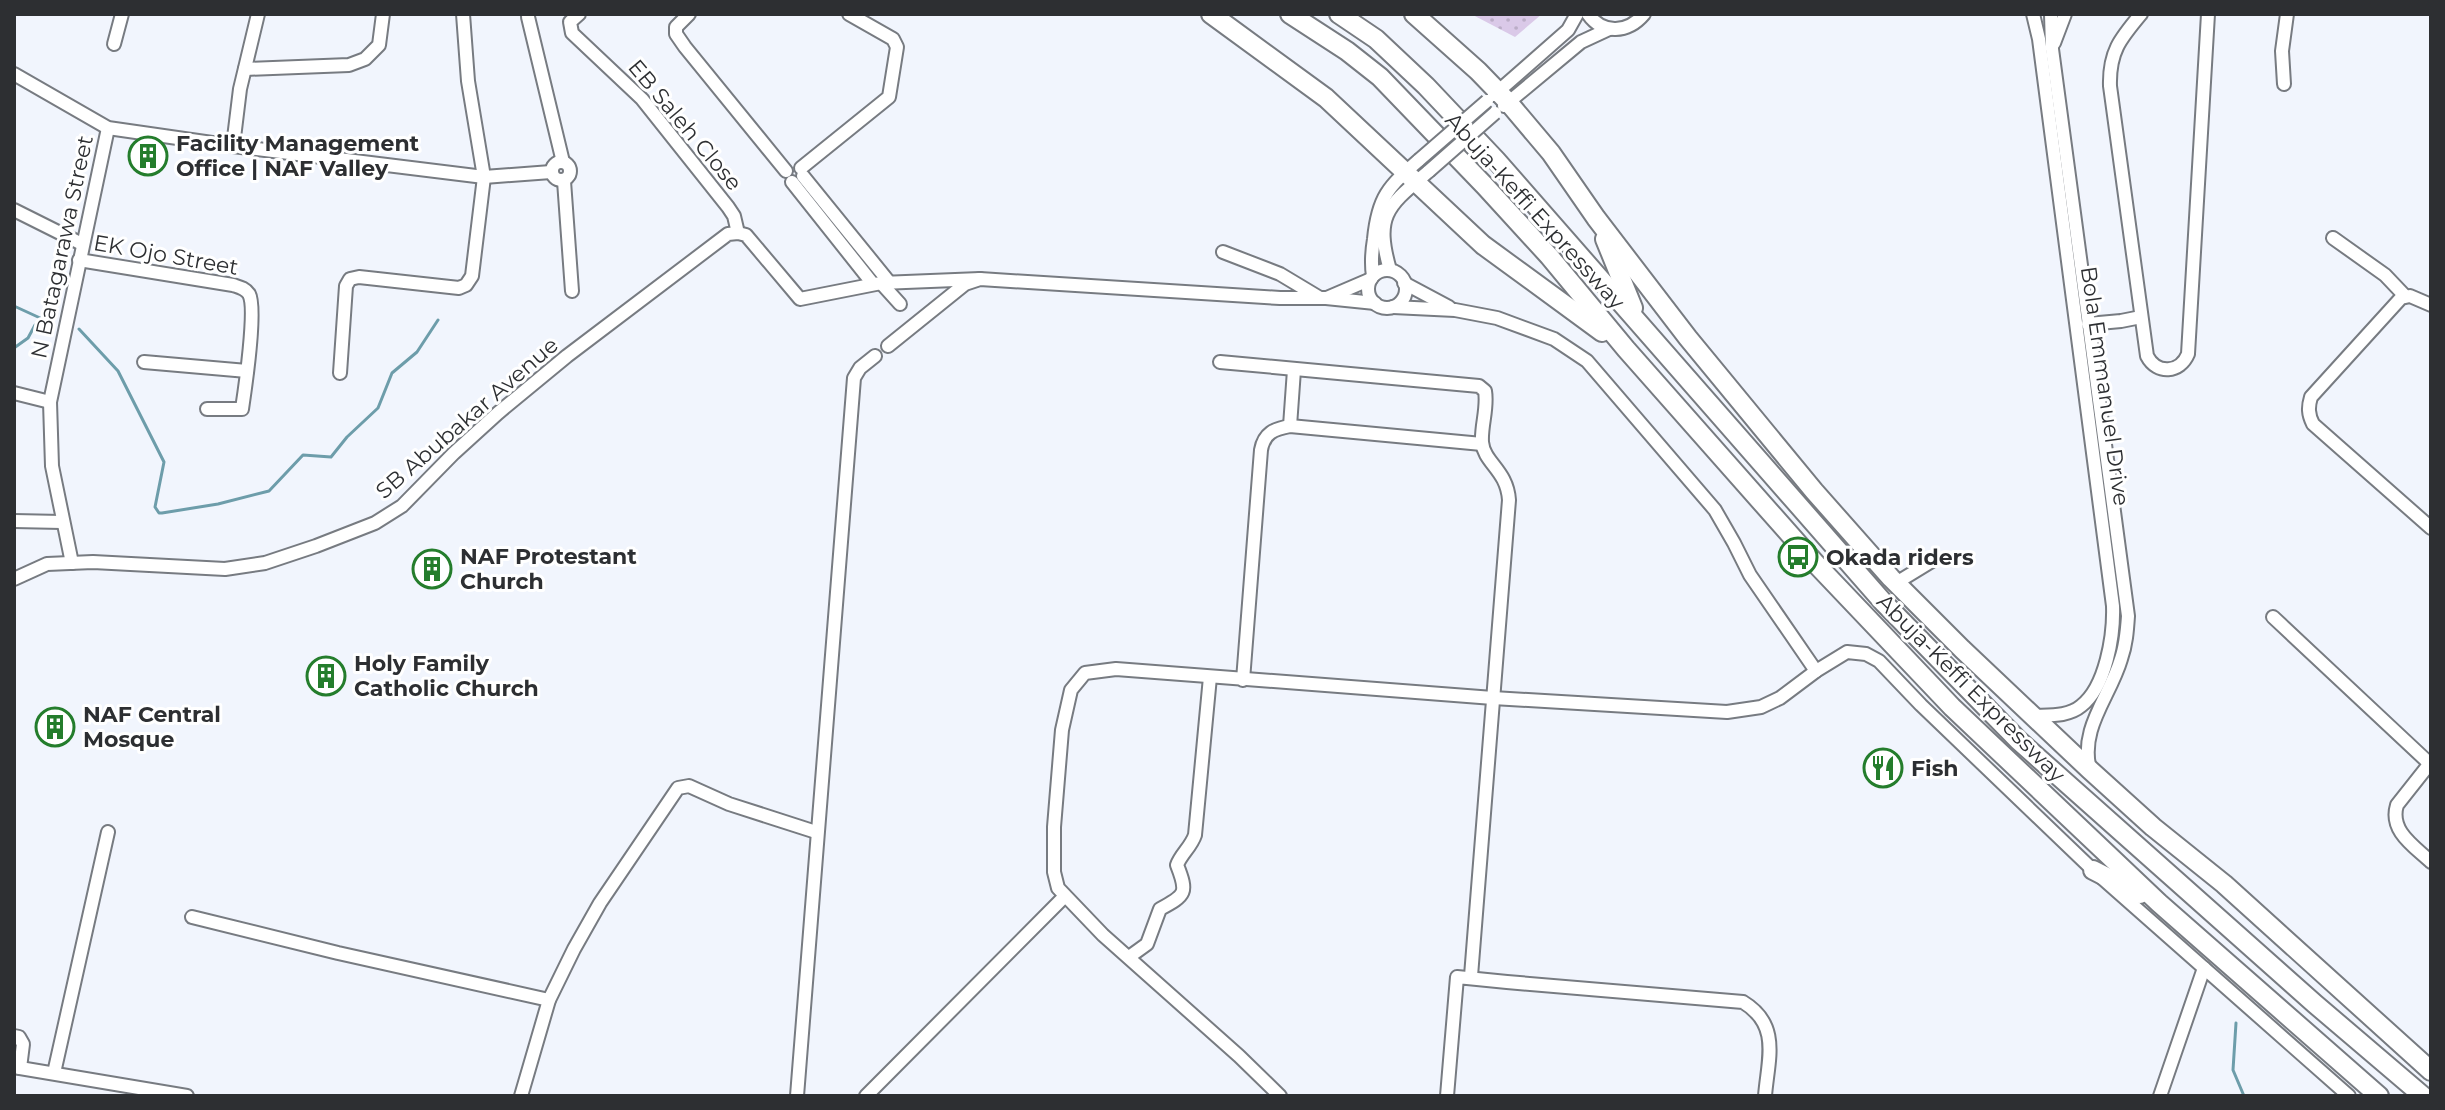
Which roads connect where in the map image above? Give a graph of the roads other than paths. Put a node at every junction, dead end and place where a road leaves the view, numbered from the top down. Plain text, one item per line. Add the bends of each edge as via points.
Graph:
1 (122, 14) edge
2 (258, 14) edge
3 (383, 14) edge
4 (463, 14) edge
5 (579, 14) edge
6 (689, 14) edge
7 (849, 14) edge
8 (1211, 14) edge
9 (1290, 14) edge
10 (1339, 14) edge
11 (1414, 14) edge
12 (1577, 14) edge
13 (1588, 14) edge
14 (1644, 14) edge
15 (2033, 14) edge
16 (2051, 14) edge
17 (2065, 14) edge
18 (2141, 14) edge
19 (2208, 14) edge
20 (2287, 14) edge
21 (528, 17) dead end
22 (1609, 29) junction
23 (114, 44) dead end
24 (2052, 49) junction
25 (245, 69) junction
26 (14, 74) edge
27 (2284, 84) dead end
28 (1497, 102) junction
29 (108, 128) junction
30 (233, 146) junction
31 (563, 162) junction
32 (551, 172) junction
33 (1417, 172) junction
34 (796, 174) junction
35 (484, 177) junction
36 (564, 181) junction
37 (14, 210) edge
38 (1596, 218) junction
39 (733, 233) junction
40 (2333, 238) dead end
41 (82, 244) junction
42 (1223, 252) dead end
43 (79, 260) junction
44 (1390, 270) junction
45 (1372, 277) junction
46 (980, 279) junction
47 (881, 283) junction
48 (1404, 283) junction
49 (572, 291) dead end
50 (2405, 296) junction
51 (1323, 298) junction
52 (1375, 303) junction
53 (900, 304) dead end
54 (2431, 305) edge
55 (1393, 307) junction
56 (1455, 310) junction
57 (2141, 317) junction
58 (1638, 321) junction
59 (2088, 324) junction
60 (888, 346) dead end
61 (1626, 349) junction
62 (875, 356) dead end
63 (144, 362) dead end
64 (1220, 362) dead end
65 (1294, 370) junction
66 (247, 371) junction
67 (340, 373) dead end
68 (14, 393) edge
69 (50, 402) junction
70 (207, 409) dead end
71 (1290, 426) junction
72 (1482, 444) junction
73 (14, 521) edge
74 (62, 522) junction
75 (2431, 528) edge
76 (1932, 561) dead end
77 (72, 563) junction
78 (14, 579) edge
79 (1896, 583) junction
80 (2273, 617) dead end
81 (1816, 671) junction
82 (1210, 677) junction
83 (1243, 680) junction
84 (1493, 698) junction
85 (2032, 716) junction
86 (2430, 763) edge
87 (2090, 770) junction
88 (108, 832) dead end
89 (816, 832) junction
90 (2431, 862) edge
91 (2093, 870) junction
92 (2224, 884) junction
93 (1065, 896) junction
94 (2159, 903) junction
95 (192, 917) dead end
96 (1129, 957) junction
97 (2266, 959) junction
98 (2204, 968) junction
99 (1471, 976) junction
100 (549, 1000) junction
101 (14, 1036) edge
102 (17, 1067) edge
103 (2431, 1071) edge
104 (54, 1073) junction
105 (187, 1096) edge
106 (521, 1096) edge
107 (797, 1096) edge
108 (866, 1096) edge
109 (1280, 1096) edge
110 (1447, 1096) edge
111 (1765, 1096) edge
112 (2160, 1096) edge
113 (2349, 1096) edge
114 (2379, 1096) edge
115 (2423, 1096) edge

1 - 23 street
2 - 25 street
3 - 25 street via 379,45 365,59 349,65
4 - 35 street
5 - 39 street, EB Saleh Close via 570,22 572,33 662,122 734,216
6 - 34 street via 676,34
7 - 34 street via 893,39 897,47 889,97
8 - 33 highway
9 - 61 highway, Abuja-Keffi Expressway via 1380,77 1549,256
10 - 58 highway, Abuja-Keffi Expressway via 1376,39 1426,86
11 - 28 highway, Abuja-Keffi Expressway
12 - 28 street via 1568,30
13 - 22 street
14 - 22 street via 1629,27
15 - 85 street, Bola Emmanuel Drive via 2114,628 2094,692 2081,706 2067,713
16 - 24 street, Bola Emmanuel Drive
17 - 24 street
18 - 57 street via 2113,54 2110,86
19 - 57 street via 2184,363 2167,370 2151,363
20 - 27 street
21 - 31 street
22 - 28 street via 1581,42
24 - 59 street, Bola Emmanuel Drive
25 - 30 street
26 - 29 street
28 - 33 street, bridge
28 - 38 highway, Abuja-Keffi Expressway via 1551,153
29 - 30 street
29 - 41 street, N Batagarawa Street
30 - 35 street
31 - 32 street via 554,164
31 - 36 street via 570,166
32 - 35 street
32 - 36 street
33 - 44 street via 1386,214 1384,246
33 - 45 street via 1387,191 1377,211
33 - 61 highway via 1483,245
34 - 47 street
35 - 67 street via 472,276 466,285 350,279
36 - 49 street
37 - 41 street
38 - 58 highway
38 - 79 highway, Abuja-Keffi Expressway via 1688,338
39 - 47 street via 746,235 800,299
39 - 77 street, SB Abubakar Avenue via 532,384 402,506 375,523 265,563 225,569
40 - 50 street
41 - 43 street, N Batagarawa Street
42 - 51 street
43 - 66 street, EK Ojo Street via 246,289 251,297
43 - 69 street, N Batagarawa Street
44 - 45 street
44 - 48 street
45 - 51 street
45 - 52 street via 1368,289
46 - 47 street
46 - 51 street
46 - 60 street via 965,284
47 - 53 street
48 - 55 street via 1404,297
48 - 56 street
50 - 54 street
50 - 75 street via 2311,397 2309,415
51 - 52 street
52 - 55 street
55 - 56 street
56 - 81 street via 1540,333 1587,361 1715,510 1750,575
57 - 59 street
58 - 97 highway, Abuja-Keffi Expressway via 1828,541 1961,683 2018,740
59 - 87 street, Bola Emmanuel Drive via 2128,616 2121,660 2091,727
61 - 94 highway, Abuja-Keffi Expressway via 1867,620
62 - 89 street via 854,378
63 - 66 street
64 - 65 street
65 - 71 street
65 - 72 street via 1479,386 1487,399
66 - 70 street via 242,409
68 - 69 street
69 - 74 street, N Batagarawa Street via 52,466
71 - 72 street
71 - 83 street via 1271,432 1261,450
72 - 84 street via 1505,481 1509,500
73 - 74 street
74 - 77 street, N Batagarawa Street
76 - 79 street
77 - 78 street, SB Abubakar Avenue via 47,564
79 - 85 highway, Abuja-Keffi Expressway
80 - 86 street
81 - 84 street via 1780,698 1743,711
81 - 91 street via 1847,652 1879,661
82 - 83 street
82 - 93 street via 1092,671 1071,690 1062,730 1054,827 1054,872
82 - 96 street via 1195,835 1177,865 1184,886 1178,899 1160,909 1147,944
83 - 84 street
84 - 99 street
85 - 87 highway, Abuja-Keffi Expressway
86 - 90 street via 2397,805 2394,821
87 - 92 highway, Abuja-Keffi Expressway
88 - 104 street
89 - 100 street via 689,786 678,788 600,903
89 - 107 street
91 - 94 highway
91 - 98 street
92 - 97 highway
92 - 103 highway, Abuja-Keffi Expressway
93 - 96 street
93 - 108 street
94 - 114 highway, Abuja-Keffi Expressway
95 - 100 street
96 - 109 street
97 - 115 highway, Abuja-Keffi Expressway
98 - 112 street
98 - 113 street
99 - 110 street via 1457,977
99 - 111 street via 1743,1002 1762,1017 1770,1037
100 - 106 street
101 - 102 street via 23,1044
102 - 104 street
104 - 105 street

